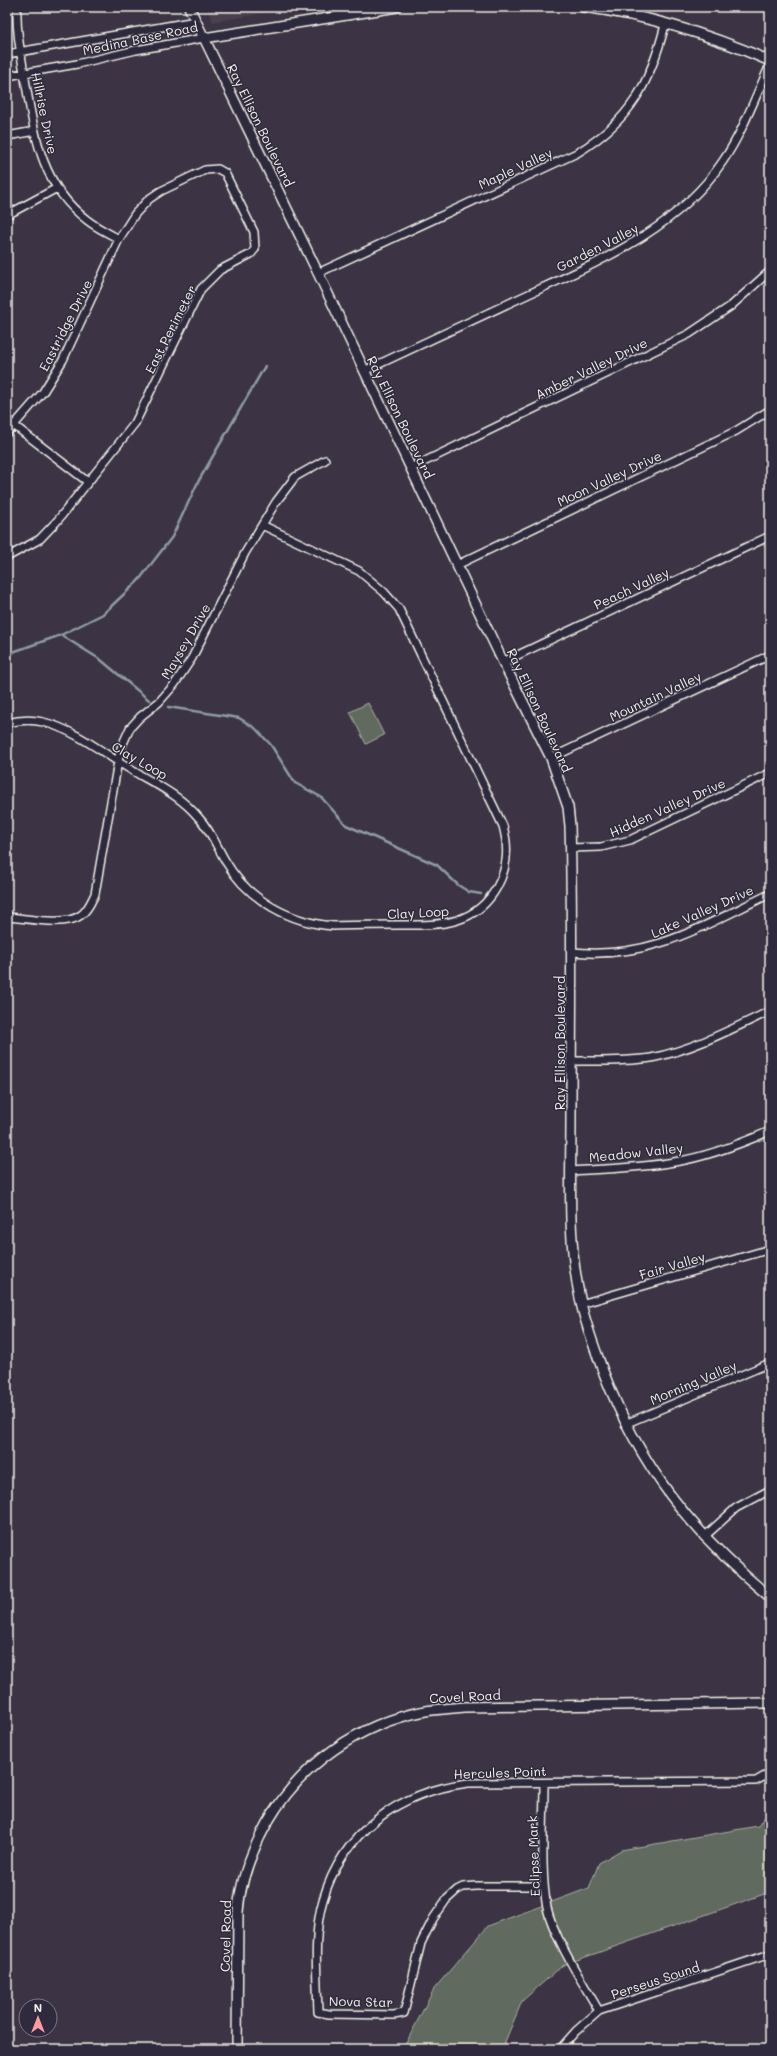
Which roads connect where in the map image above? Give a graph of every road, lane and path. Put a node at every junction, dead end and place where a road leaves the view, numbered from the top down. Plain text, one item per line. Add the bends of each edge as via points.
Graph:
1 (18, 7) edge
2 (189, 7) edge
3 (397, 7) edge
4 (583, 7) edge
5 (196, 21) junction
6 (665, 24) junction
7 (204, 38) junction
8 (20, 52) junction
9 (7, 54) edge
10 (770, 60) edge
11 (770, 66) edge
12 (24, 74) junction
13 (7, 76) edge
14 (35, 131) junction
15 (7, 136) edge
16 (57, 188) junction
17 (7, 215) edge
18 (119, 239) junction
19 (770, 271) edge
20 (318, 273) junction
21 (364, 371) junction
22 (770, 410) edge
23 (7, 420) edge
24 (14, 425) junction
25 (7, 433) edge
26 (324, 460) dead end
27 (411, 468) junction
28 (88, 482) junction
29 (262, 525) junction
30 (770, 536) edge
31 (7, 557) edge
32 (456, 565) junction
33 (770, 655) edge
34 (503, 662) junction
35 (7, 723) edge
36 (551, 758) junction
37 (118, 761) junction
38 (770, 773) edge
39 (570, 848) junction
40 (770, 894) edge
41 (7, 917) edge
42 (572, 952) junction
43 (770, 1011) edge
44 (571, 1061) junction
45 (770, 1131) edge
46 (571, 1171) junction
47 (770, 1249) edge
48 (581, 1304) junction
49 (770, 1363) edge
50 (625, 1424) junction
51 (770, 1490) edge
52 (704, 1537) junction
53 (770, 1597) edge
54 (770, 1703) edge
55 (770, 1773) edge
56 (544, 1783) junction
57 (544, 1886) junction
58 (770, 1954) edge
59 (599, 2011) junction
60 (318, 2012) joint
61 (237, 2049) edge
62 (560, 2049) edge

1 - 8 street, Hillrise Drive via 16,26
2 - 5 street, Ray Ellison Boulevard
3 - 7 street, Medina Base Road
4 - 6 street
5 - 7 street, Ray Ellison Boulevard
5 - 8 street, Medina Base Road
6 - 10 street via 730,44
6 - 20 street, Maple Valley via 656,56 641,91 620,120 593,143 577,153
7 - 12 street, Medina Base Road
7 - 20 street, Ray Ellison Boulevard
8 - 9 street, Medina Base Road
8 - 12 street, Hillrise Drive
11 - 21 street, Garden Valley via 724,160 679,211 658,227 617,253
12 - 13 street, Medina Base Road
12 - 14 street, Hillrise Drive
14 - 15 street
14 - 16 street, Hillrise Drive via 42,159
16 - 17 street
16 - 18 street, Hillrise Drive via 87,220
18 - 24 street, Eastridge Drive via 63,360 43,392
18 - 28 street, East Perimeter via 148,199 205,170 218,169 225,172 229,178 254,232 256,245 251,254 220,270 201,289 135,423
19 - 27 street, Amber Valley Drive via 731,306 689,334
20 - 21 street, Ray Ellison Boulevard
21 - 27 street, Ray Ellison Boulevard
22 - 32 street, Moon Valley Drive via 736,431
23 - 24 street
24 - 25 street, Eastridge Drive
24 - 28 street
26 - 29 street, Maysey Drive via 295,477
27 - 32 street, Ray Ellison Boulevard
28 - 31 street, East Perimeter via 40,539
29 - 37 street, Maysey Drive via 245,553 192,658 159,702 130,728
29 - 37 street, Clay Loop via 360,571 399,609 503,826 507,859 505,870 493,894 476,911 449,924 334,926 292,917 266,904 245,887 226,863 199,817 178,798
30 - 34 street, Peach Valley
32 - 34 street, Ray Ellison Boulevard
33 - 36 street, Mountain Valley
34 - 36 street, Ray Ellison Boulevard
35 - 37 street, Clay Loop via 23,719 52,725
36 - 39 street, Ray Ellison Boulevard via 568,807
37 - 41 street, Maysey Drive via 95,894 86,910 80,916 66,920
38 - 39 street, Hidden Valley Drive via 630,840 605,847
39 - 42 street, Ray Ellison Boulevard
40 - 42 street, Lake Valley Drive via 672,940 648,948 608,954
42 - 44 street, Ray Ellison Boulevard
43 - 44 street via 694,1045 652,1057 619,1062
44 - 46 street, Ray Ellison Boulevard
45 - 46 street, Meadow Valley via 738,1144 676,1162 624,1169
46 - 48 street, Ray Ellison Boulevard via 570,1230
47 - 48 street, Fair Valley
48 - 50 street, Ray Ellison Boulevard
49 - 50 street, Morning Valley
50 - 52 street, Ray Ellison Boulevard via 664,1489
51 - 52 street via 736,1508
52 - 53 street, Ray Ellison Boulevard via 737,1570
54 - 61 street, Covel Road via 465,1707 426,1711 377,1726 328,1752 309,1768 278,1804 256,1842 248,1862 239,1893
55 - 56 street, Hercules Point via 756,1781
56 - 57 street, Eclipse Mark
56 - 60 street, Hercules Point via 468,1783 433,1790 397,1804 379,1817 345,1851 323,1900 318,1937
57 - 59 street, Eclipse Mark via 551,1921
57 - 60 street, Nova Star via 476,1886 457,1890 446,1900 421,1942 404,2013 394,2015
58 - 59 street, Perseus Sound
59 - 62 street, Perseus Sound via 576,2030

